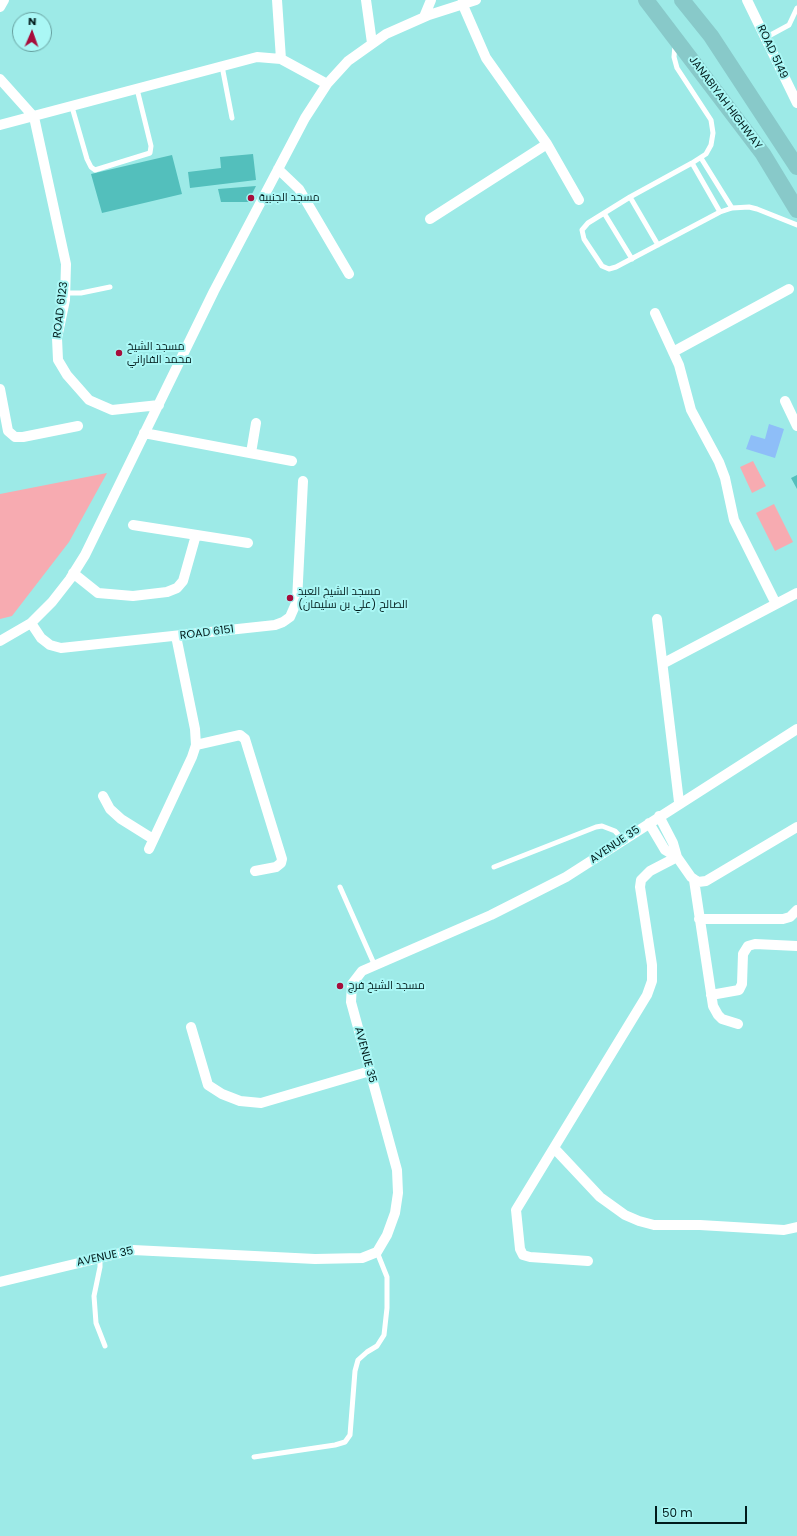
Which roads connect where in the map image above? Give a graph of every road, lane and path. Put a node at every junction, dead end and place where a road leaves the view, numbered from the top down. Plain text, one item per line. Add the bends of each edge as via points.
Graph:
1 (4, 0) edge
2 (277, 0) edge
3 (366, 0) edge
4 (431, 0) edge
5 (476, 0) edge
6 (646, 0) edge
7 (682, 0) edge
8 (747, 0) edge
9 (462, 3) junction
10 (0, 7) edge
11 (797, 8) edge
12 (424, 17) junction
13 (765, 38) junction
14 (677, 40) junction
15 (372, 43) junction
16 (281, 59) junction
17 (222, 66) junction
18 (0, 79) edge
19 (327, 84) junction
20 (137, 89) junction
21 (797, 103) edge
22 (72, 106) junction
23 (34, 117) junction
24 (232, 118) dead end
25 (0, 125) edge
26 (547, 144) junction
27 (701, 158) junction
28 (692, 163) junction
29 (797, 167) edge
30 (278, 169) junction
31 (630, 197) junction
32 (579, 200) dead end
33 (732, 208) junction
34 (797, 210) edge
35 (720, 212) junction
36 (604, 213) junction
37 (430, 219) dead end
38 (797, 225) edge
39 (658, 245) junction
40 (632, 259) junction
41 (349, 274) dead end
42 (110, 287) dead end
43 (789, 289) dead end
44 (65, 293) junction
45 (655, 313) dead end
46 (674, 352) junction
47 (0, 389) edge
48 (785, 401) dead end
49 (159, 405) junction
50 (256, 423) dead end
51 (78, 426) dead end
52 (797, 426) edge
53 (144, 433) junction
54 (251, 453) junction
55 (292, 461) dead end
56 (303, 481) dead end
57 (133, 525) dead end
58 (196, 536) junction
59 (248, 543) dead end
60 (74, 573) junction
61 (797, 593) edge
62 (776, 604) junction
63 (657, 619) dead end
64 (31, 623) junction
65 (176, 636) junction
66 (0, 641) edge
67 (664, 663) junction
68 (797, 729) edge
69 (196, 745) junction
70 (103, 796) dead end
71 (679, 802) junction
72 (659, 816) junction
73 (649, 823) junction
74 (797, 827) edge
75 (153, 839) junction
76 (623, 840) junction
77 (149, 849) dead end
78 (677, 857) junction
79 (494, 867) dead end
80 (256, 871) dead end
81 (694, 880) junction
82 (340, 887) dead end
83 (797, 910) edge
84 (699, 919) junction
85 (797, 946) edge
86 (375, 966) junction
87 (711, 995) junction
88 (738, 1024) dead end
89 (190, 1026) dead end
90 (370, 1071) junction
91 (554, 1148) junction
92 (797, 1228) edge
93 (377, 1252) junction
94 (100, 1257) junction
95 (588, 1261) dead end
96 (0, 1282) edge
97 (105, 1346) dead end
98 (254, 1457) dead end

1 - 10 street
2 - 16 street
3 - 15 street
4 - 12 street
5 - 9 street
6 - 14 main road, JANABIYAH HIGHWAY
7 - 29 main road, JANABIYAH HIGHWAY via 711,36
8 - 13 street, ROAD 5149
9 - 12 street
9 - 26 street via 486,58
11 - 13 lane via 789,25
12 - 15 street
13 - 21 street, ROAD 5149
14 - 27 lane via 674,57 677,68 711,120 712,140 709,150
14 - 34 main road, JANABIYAH HIGHWAY via 763,154
15 - 19 street via 348,61
16 - 17 street via 257,57
16 - 19 street
17 - 20 street
17 - 24 lane
18 - 23 street, ROAD 6123
19 - 30 street via 305,118
20 - 22 street
20 - 22 lane via 151,146 150,154 96,170 87,159
22 - 23 street
23 - 25 street
23 - 44 street, ROAD 6123 via 66,264
26 - 32 street
26 - 37 street
27 - 28 lane
27 - 33 lane
28 - 31 lane
28 - 35 lane
30 - 41 street via 299,189
30 - 49 street via 214,291
31 - 36 lane
31 - 39 lane
33 - 35 lane
33 - 38 lane via 757,209
35 - 39 lane
36 - 40 lane
36 - 40 lane via 584,226 584,239 605,268 613,269
39 - 40 lane
42 - 44 lane via 81,293
43 - 46 street
44 - 49 street, ROAD 6123 via 57,338 58,360 67,375 89,400 112,410
45 - 46 street
46 - 62 street via 691,410 719,462 734,520
47 - 51 street via 8,431 15,437
48 - 52 street
49 - 53 street
50 - 54 street
53 - 54 street
53 - 60 street
54 - 55 street
56 - 65 street, ROAD 6151 via 297,601 290,617 275,625
57 - 58 street
58 - 59 street
58 - 60 street via 183,581 177,588 167,592 133,596 98,593
60 - 64 street via 52,602
61 - 62 street
62 - 67 street
63 - 67 street
64 - 65 street, ROAD 6151 via 40,638 50,645 61,648
64 - 66 street
65 - 69 street
67 - 71 street
68 - 71 street, AVENUE 35
69 - 75 street
69 - 80 street via 240,735 245,739 282,860 276,867
70 - 75 street via 110,809 121,819
71 - 72 street, AVENUE 35
72 - 73 street, AVENUE 35
72 - 78 street
73 - 76 street, AVENUE 35
73 - 78 street via 665,850
74 - 81 street via 706,881
75 - 77 street
76 - 79 lane via 615,830 596,827
76 - 86 street, AVENUE 35 via 585,866 529,897
78 - 81 street
78 - 91 street via 650,871 641,880 652,965 652,980 647,995
81 - 84 street
82 - 86 lane
83 - 84 street via 784,919
84 - 87 street
85 - 87 street via 748,946 743,954 742,984 739,990
86 - 90 street, AVENUE 35 via 362,971 352,984 351,1002
87 - 88 street via 718,1015 722,1019
89 - 90 street via 208,1085 240,1101 261,1102
90 - 93 street, AVENUE 35 via 398,1170 395,1213
91 - 92 street via 600,1197 625,1215 639,1221 654,1225 784,1230
91 - 95 street via 516,1210 521,1252 530,1257
93 - 94 street, AVENUE 35 via 362,1258 315,1260 144,1250 123,1251
93 - 98 lane via 386,1277 388,1308 384,1335 377,1346 358,1360 350,1435 344,1442 335,1445
94 - 96 street, AVENUE 35
94 - 97 lane via 94,1296 96,1323

